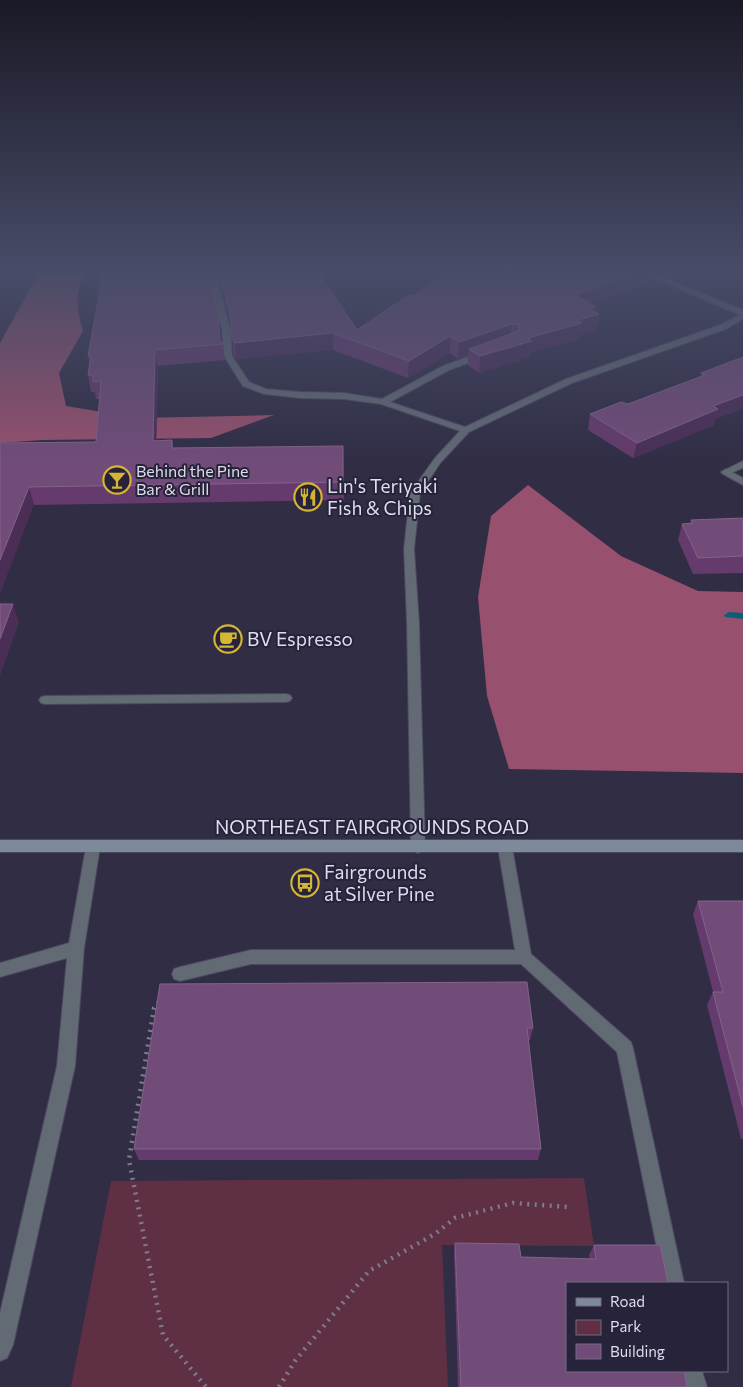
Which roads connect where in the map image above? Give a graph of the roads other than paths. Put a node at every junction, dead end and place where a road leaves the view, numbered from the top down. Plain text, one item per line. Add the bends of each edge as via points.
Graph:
1 (227, 338) edge
2 (692, 338) edge
3 (491, 352) edge
4 (383, 402) junction
5 (466, 430) junction
6 (743, 464) edge
7 (743, 482) edge
8 (286, 698) dead end
9 (45, 700) dead end
10 (0, 846) edge
11 (743, 846) edge
12 (93, 847) junction
13 (418, 847) junction
14 (505, 847) junction
15 (76, 948) junction
16 (524, 957) junction
17 (0, 970) edge
18 (180, 974) road end
19 (674, 1282) edge
20 (0, 1351) edge
21 (692, 1372) edge
22 (696, 1387) edge

1 - 4 street via 228,356 246,384 264,391 300,396 344,396
2 - 5 street via 568,381
3 - 4 street via 446,368
4 - 5 street
5 - 13 street via 414,493 409,549
6 - 7 street via 726,472
8 - 9 street
10 - 12 main road, NORTHEAST FAIRGROUNDS ROAD
11 - 14 main road, NORTHEAST FAIRGROUNDS ROAD
12 - 13 main road, NORTHEAST FAIRGROUNDS ROAD
12 - 15 street
13 - 14 main road, NORTHEAST FAIRGROUNDS ROAD
14 - 16 street
15 - 17 street
15 - 20 street via 66,1066
16 - 18 street via 251,957
16 - 19 street via 625,1048
21 - 22 street

